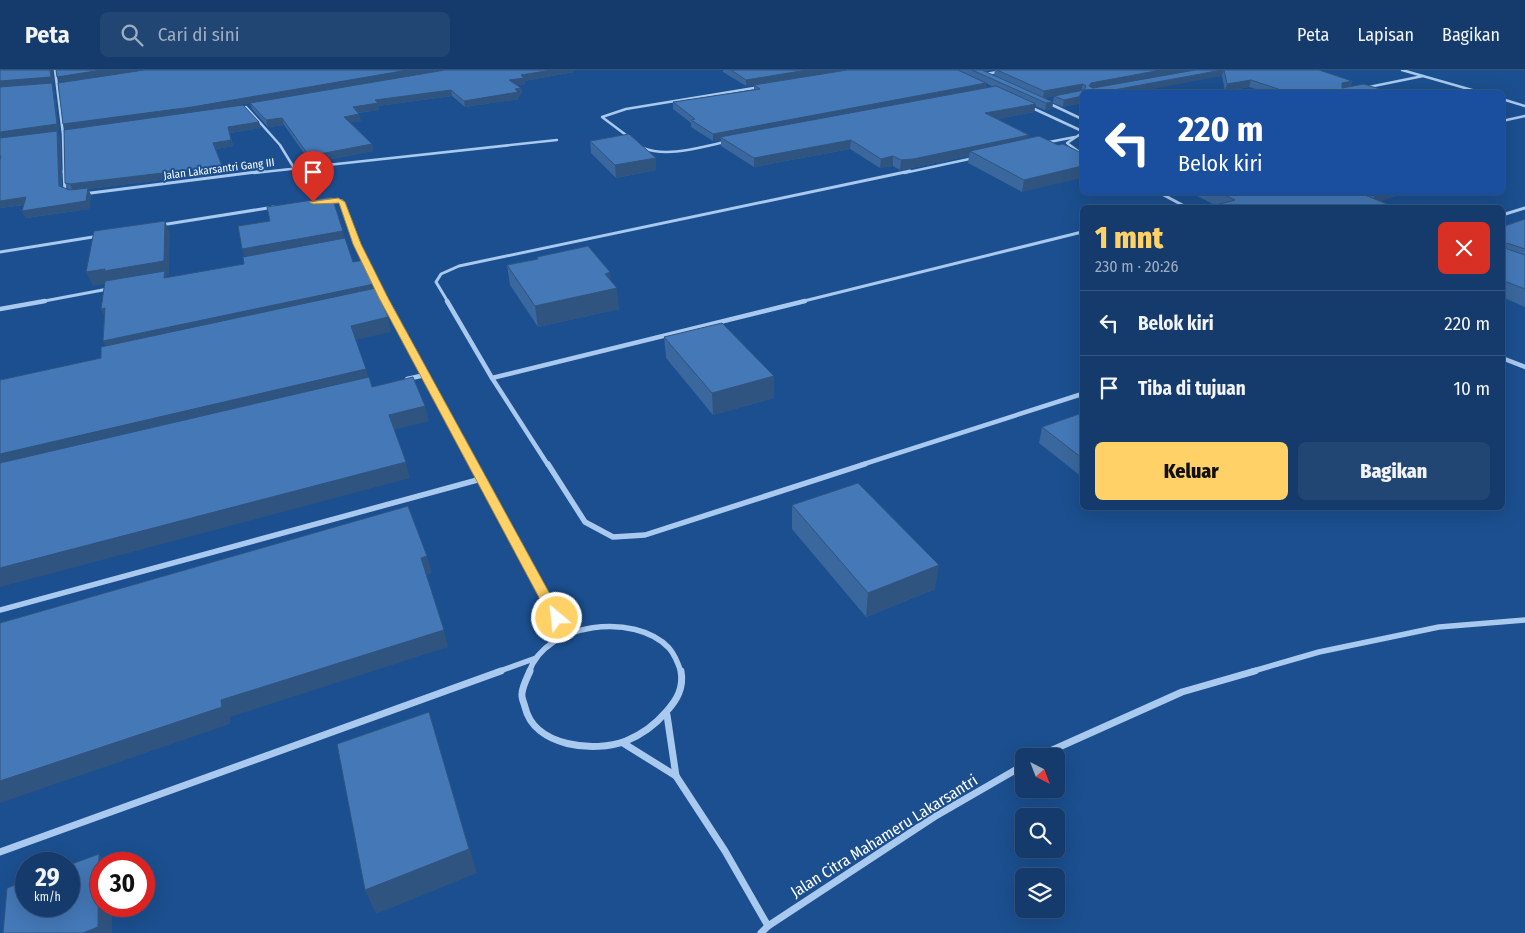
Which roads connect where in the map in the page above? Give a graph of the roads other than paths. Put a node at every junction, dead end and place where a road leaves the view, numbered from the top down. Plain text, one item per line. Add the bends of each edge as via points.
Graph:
1 (55, 70) edge
2 (1010, 70) edge
3 (1402, 70) edge
4 (979, 72) edge
5 (984, 75) junction
6 (1423, 76) junction
7 (993, 78) edge
8 (58, 86) junction
9 (52, 87) edge
10 (761, 87) edge
11 (1359, 89) edge
12 (1472, 90) edge
13 (1054, 99) edge
14 (1505, 101) edge
15 (1022, 103) edge
16 (255, 105) edge
17 (1525, 106) edge
18 (246, 107) junction
19 (236, 109) edge
20 (1525, 116) edge
21 (1080, 118) edge
22 (1505, 120) edge
23 (1080, 131) edge
24 (72, 132) edge
25 (1080, 133) edge
26 (63, 134) junction
27 (54, 135) edge
28 (1075, 137) junction
29 (631, 139) edge
30 (557, 140) dead end
31 (731, 141) edge
32 (638, 145) edge
33 (1036, 145) edge
34 (1080, 153) edge
35 (977, 157) edge
36 (294, 168) junction
37 (73, 194) edge
38 (81, 194) edge
39 (1164, 195) edge
40 (321, 201) edge
41 (1183, 205) edge
42 (275, 207) edge
43 (1525, 208) edge
44 (1505, 214) edge
45 (154, 226) edge
46 (1080, 232) edge
47 (109, 234) edge
48 (357, 244) junction
49 (348, 246) edge
50 (0, 252) edge
51 (110, 288) edge
52 (384, 298) junction
53 (374, 300) edge
54 (0, 309) edge
55 (1505, 359) edge
56 (1525, 367) edge
57 (425, 375) junction
58 (492, 378) junction
59 (396, 382) edge
60 (1080, 395) edge
61 (481, 479) junction
62 (0, 610) edge
63 (1525, 620) edge
64 (566, 636) junction
65 (536, 658) junction
66 (667, 716) junction
67 (623, 743) junction
68 (1054, 748) edge
69 (1015, 770) edge
70 (676, 776) junction
71 (0, 852) edge
72 (768, 926) junction
73 (761, 933) edge

1 - 8 street
2 - 5 street
3 - 6 street
4 - 5 street
5 - 7 street
6 - 11 street
6 - 12 street
8 - 9 street
8 - 26 street
10 - 29 street via 626,109 602,117
13 - 21 street via 1044,101
14 - 17 street
15 - 23 street
16 - 18 street
18 - 19 street
18 - 36 street via 280,145
20 - 22 street
24 - 26 street
25 - 28 street
26 - 27 street
26 - 37 street via 65,192
28 - 33 street
28 - 34 street via 1067,143
30 - 36 street, Jalan Lakarsantri Gang III
31 - 32 street via 682,150 650,151
35 - 58 street via 469,264 441,274 436,282
36 - 38 street, Jalan Lakarsantri Gang III
39 - 41 street
40 - 48 street via 342,202
42 - 45 street
43 - 44 street
46 - 58 street
47 - 50 street
48 - 49 street
48 - 52 street
51 - 54 street
52 - 53 street
52 - 57 street
55 - 56 street
57 - 59 street
57 - 61 street
58 - 60 street via 585,522 613,537 645,535
61 - 62 street
61 - 64 street
63 - 68 street via 1439,627 1319,652 1182,692
64 - 65 street
64 - 66 street via 604,626 627,627 649,633 666,644 678,659 682,677 679,696
65 - 67 street via 525,677 522,698 528,718 544,734 567,745 594,748
65 - 71 street
66 - 67 street via 649,731
66 - 70 street
67 - 70 street
69 - 72 street, Jalan Citra Mahameru Lakarsantri via 934,817
70 - 72 street via 725,851
72 - 73 street, Jalan Citra Mahameru Lakarsantri

